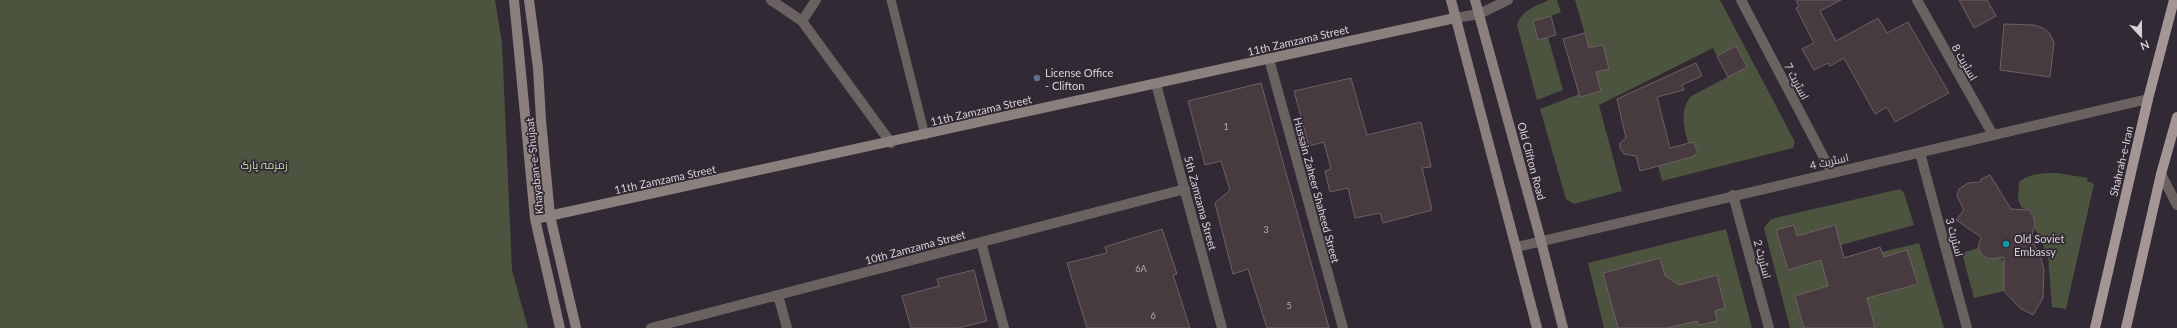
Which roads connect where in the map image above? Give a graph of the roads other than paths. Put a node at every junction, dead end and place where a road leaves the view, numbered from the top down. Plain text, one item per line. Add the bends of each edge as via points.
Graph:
1 (514, 0) edge
2 (529, 0) edge
3 (771, 0) edge
4 (816, 0) edge
5 (891, 0) edge
6 (1451, 0) edge
7 (1475, 0) edge
8 (1508, 0) edge
9 (1741, 0) edge
10 (1917, 0) edge
11 (2174, 0) edge
12 (1479, 14) junction
13 (1455, 18) junction
14 (802, 21) junction
15 (1269, 59) junction
16 (1156, 84) junction
17 (2148, 99) junction
18 (2177, 117) edge
19 (925, 135) junction
20 (1993, 135) junction
21 (891, 143) junction
22 (1920, 153) junction
23 (1832, 173) junction
24 (2161, 174) junction
25 (1185, 189) junction
26 (1733, 195) junction
27 (2177, 205) edge
28 (550, 216) junction
29 (535, 219) junction
30 (1541, 241) junction
31 (980, 242) junction
32 (1517, 247) junction
33 (778, 295) junction
34 (560, 328) edge
35 (576, 328) edge
36 (651, 328) edge
37 (787, 328) edge
38 (1004, 328) edge
39 (1222, 328) edge
40 (1343, 328) edge
41 (1537, 328) edge
42 (1563, 328) edge
43 (1769, 328) edge
44 (1967, 328) edge
45 (2095, 328) edge
46 (2126, 328) edge

1 - 29 street, Khayaban-e-Shujaat
2 - 28 street, Khayaban-e-Shujaat via 538,68
3 - 14 street
4 - 14 street
5 - 19 lane
6 - 13 street
7 - 12 street, Old Clifton Road
8 - 12 street
9 - 23 street, اسٹریٹ 7
10 - 20 street, اسٹریٹ 8
11 - 17 main road, Shahrah-e-Iran
12 - 13 street
12 - 30 street, Old Clifton Road
13 - 15 street, 11th Zamzama Street
13 - 32 street
14 - 21 street
15 - 16 street, 11th Zamzama Street
15 - 40 street, Hussain Zaheer Shaheed Street
16 - 19 street, 11th Zamzama Street
16 - 25 street, 5th Zamzama Street
17 - 20 street, اسٹریٹ 4
17 - 45 main road, Shahrah-e-Iran
18 - 24 main road
19 - 21 street, 11th Zamzama Street
20 - 22 street, اسٹریٹ 4
21 - 28 street, 11th Zamzama Street
22 - 23 street, اسٹریٹ 4
22 - 44 street, اسٹریٹ 3
23 - 26 street, اسٹریٹ 4
24 - 27 street
24 - 46 main road
25 - 31 street, 10th Zamzama Street
25 - 39 street, 5th Zamzama Street
26 - 30 street, اسٹریٹ 4
26 - 43 street, اسٹریٹ 2
28 - 29 street, 11th Zamzama Street
28 - 35 street, Khayaban-e-Shujaat
29 - 34 street, Khayaban-e-Shujaat
30 - 32 street, اسٹریٹ 4
30 - 42 street, Old Clifton Road
31 - 33 street, 10th Zamzama Street
31 - 38 street
32 - 41 street
33 - 36 street, 10th Zamzama Street
33 - 37 street

